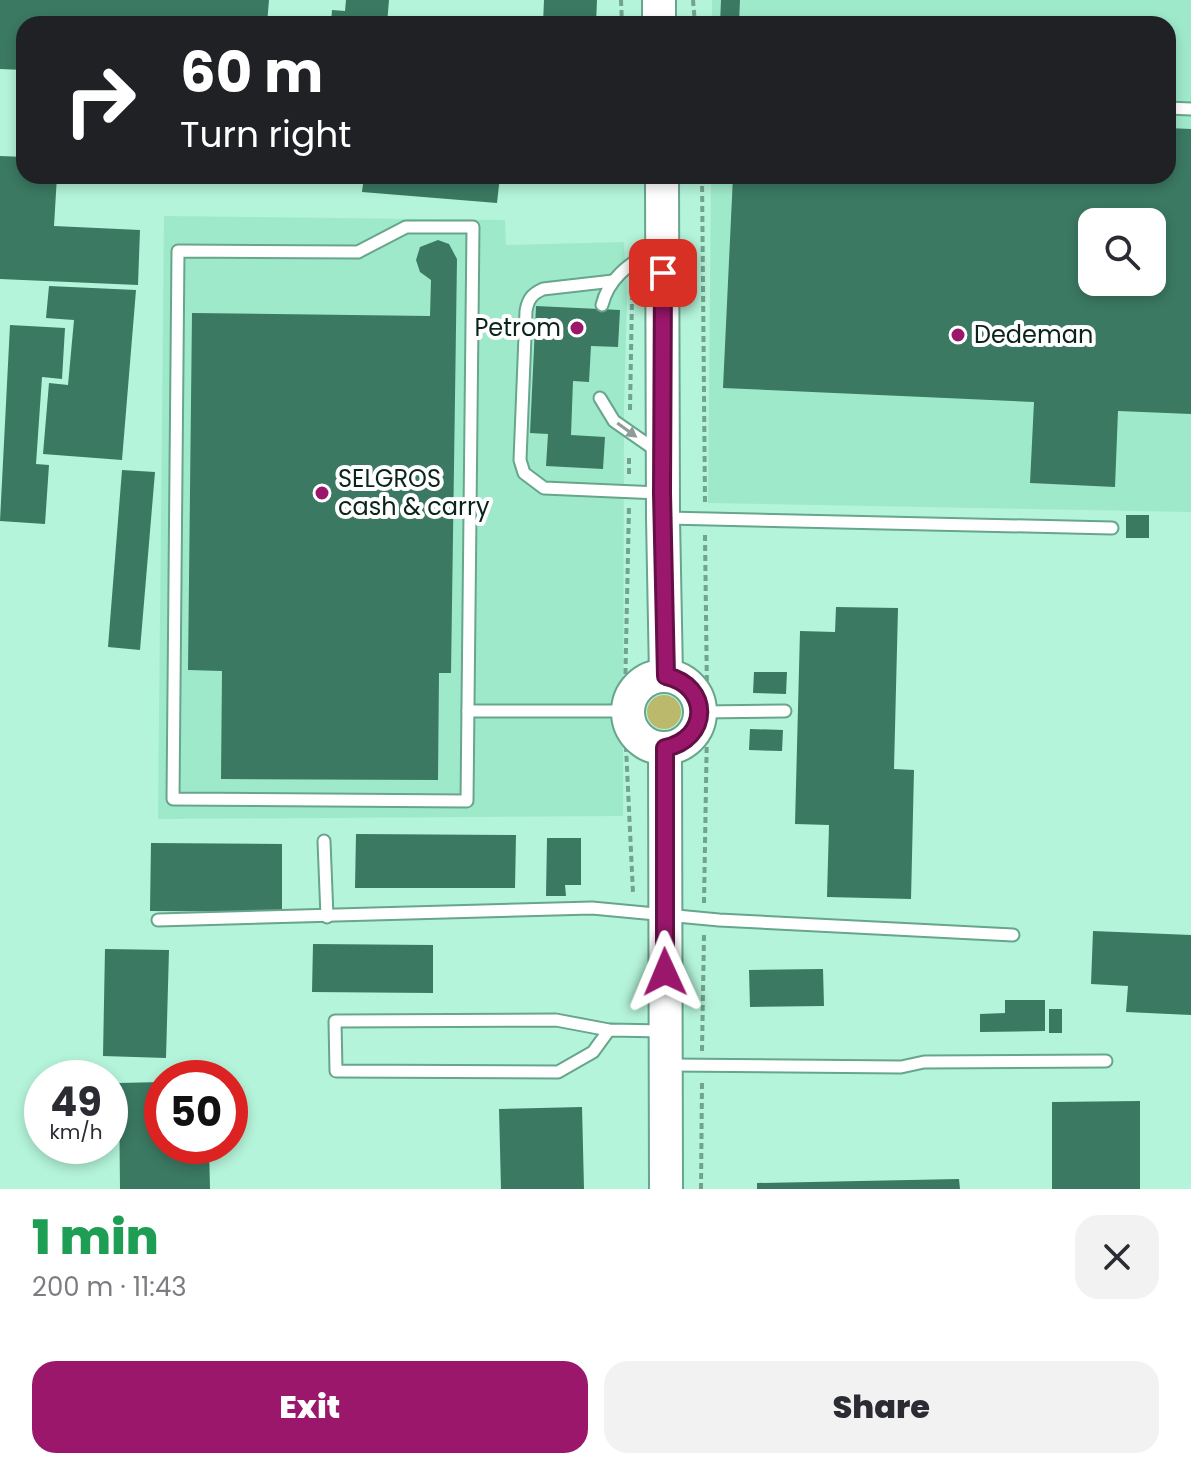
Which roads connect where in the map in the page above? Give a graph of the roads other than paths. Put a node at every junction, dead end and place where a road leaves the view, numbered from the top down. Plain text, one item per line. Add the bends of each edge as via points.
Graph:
1 (662, 184) edge
2 (663, 243) junction
3 (613, 281) junction
4 (602, 305) dead end
5 (600, 398) dead end
6 (662, 455) junction
7 (662, 505) junction
8 (1112, 528) dead end
9 (666, 676) junction
10 (468, 711) junction
11 (626, 711) junction
12 (785, 711) dead end
13 (704, 712) junction
14 (665, 748) junction
15 (324, 841) dead end
16 (649, 912) junction
17 (327, 917) junction
18 (158, 920) dead end
19 (1013, 935) dead end
20 (609, 1030) junction
21 (666, 1031) junction
22 (1106, 1061) dead end
23 (666, 1064) junction
24 (666, 1189) edge

1 - 2 main road
2 - 3 lane
2 - 6 main road
3 - 4 lane
3 - 7 lane via 543,289 528,300 520,460 524,473 544,488 629,492
5 -> 6 lane via 614,421
6 - 7 main road
7 - 8 lane via 705,519
7 - 9 main road
9 - 11 main road via 642,683
9 - 13 main road via 686,683
10 - 10 lane via 473,227 406,227 358,252 178,251 173,799 467,801
10 - 11 lane
11 - 14 main road via 643,742
12 - 13 lane
13 - 14 main road via 693,732
14 - 16 main road
15 - 17 lane
16 - 17 lane via 592,908
16 - 19 lane
16 - 21 main road
17 - 18 lane
20 - 20 lane via 556,1020 335,1021 336,1071 558,1072 593,1052
20 - 21 lane
21 - 23 main road
22 - 23 lane via 924,1062 901,1067
23 - 24 main road

